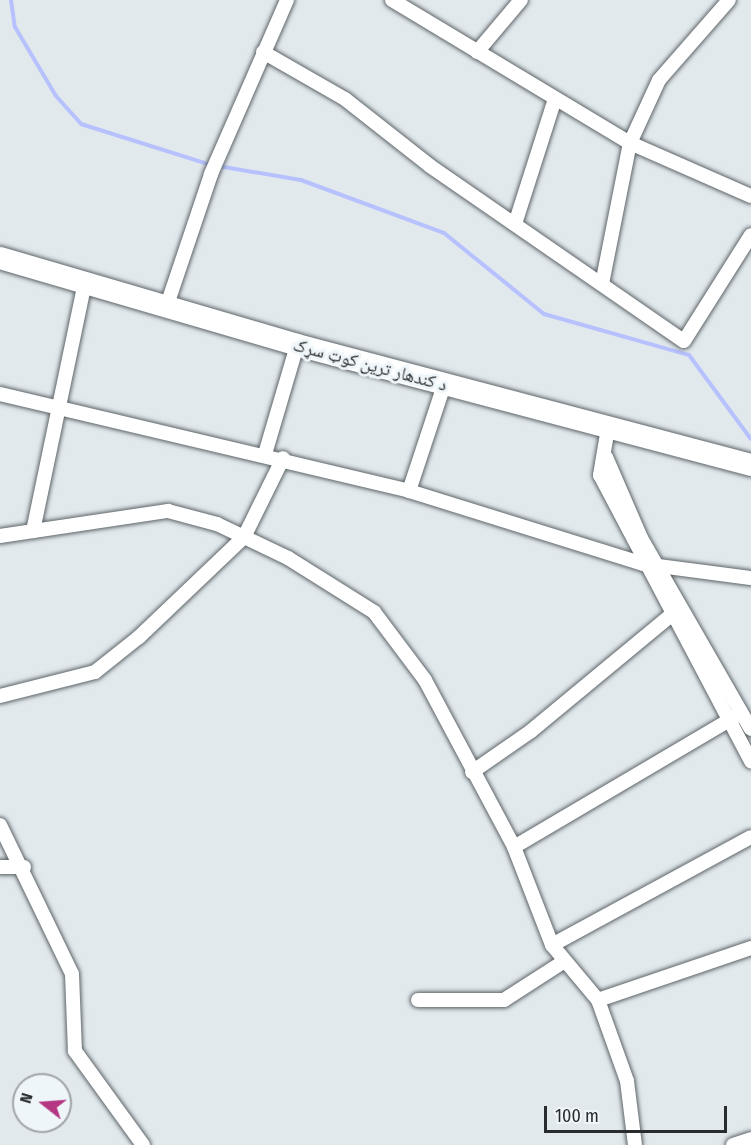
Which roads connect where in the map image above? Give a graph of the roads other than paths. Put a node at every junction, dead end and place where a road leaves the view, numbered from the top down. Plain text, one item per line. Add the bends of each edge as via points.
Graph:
1 (287, 0) edge
2 (392, 0) edge
3 (521, 0) edge
4 (729, 0) edge
5 (263, 52) junction
6 (477, 52) junction
7 (555, 99) junction
8 (630, 143) junction
9 (751, 196) edge
10 (515, 224) junction
11 (751, 235) edge
12 (0, 258) edge
13 (85, 283) junction
14 (602, 284) junction
15 (166, 308) junction
16 (297, 345) junction
17 (444, 385) junction
18 (0, 394) edge
19 (59, 407) junction
20 (608, 428) junction
21 (265, 453) junction
22 (283, 458) junction
23 (748, 465) edge
24 (409, 491) junction
25 (33, 531) junction
26 (0, 536) edge
27 (244, 537) junction
28 (651, 565) junction
29 (751, 578) edge
30 (671, 615) junction
31 (0, 696) edge
32 (742, 713) junction
33 (729, 721) junction
34 (751, 729) edge
35 (751, 762) edge
36 (472, 772) junction
37 (0, 825) edge
38 (751, 837) edge
39 (514, 847) junction
40 (0, 867) edge
41 (24, 867) junction
42 (552, 945) junction
43 (751, 948) edge
44 (563, 962) junction
45 (418, 1000) dead end
46 (598, 1000) junction
47 (751, 1139) edge
48 (143, 1145) edge
49 (635, 1145) edge
50 (733, 1145) edge

1 - 5 street
2 - 6 street
3 - 6 street
4 - 8 street via 658,80
5 - 10 street via 345,99
5 - 15 street via 211,174
6 - 7 street
7 - 8 street
7 - 10 street
8 - 9 street
8 - 14 street
10 - 14 street
11 - 14 street via 684,341
12 - 13 main road, د کندهار ترين کوټ سړک
13 - 15 main road, د کندهار ترين کوټ سړک
13 - 19 street
15 - 16 main road, د کندهار ترين کوټ سړک
16 - 17 main road, د کندهار ترين کوټ سړک
16 - 21 street
17 - 20 main road, د کندهار ترين کوټ سړک
17 - 24 street
18 - 19 street
19 - 21 street
19 - 25 street
20 - 23 main road, د کندهار ترين کوټ سړک
20 - 28 street via 606,457
21 - 22 street
22 - 24 street
22 - 27 street
24 - 28 street
25 - 26 street
25 - 27 street via 168,511
27 - 31 street via 196,588 95,672
27 - 36 street via 374,612 420,672
28 - 29 street
28 - 30 street
28 - 32 street
30 - 33 street
30 - 36 street via 531,731
32 - 33 street
32 - 34 street
33 - 35 street
33 - 39 street
36 - 39 street
37 - 41 street
38 - 42 street
39 - 42 street
40 - 41 street
41 - 48 street via 72,974 75,1051
42 - 44 street
43 - 46 street
44 - 45 street via 504,1000
44 - 46 street
46 - 49 street via 627,1080
47 - 50 street

